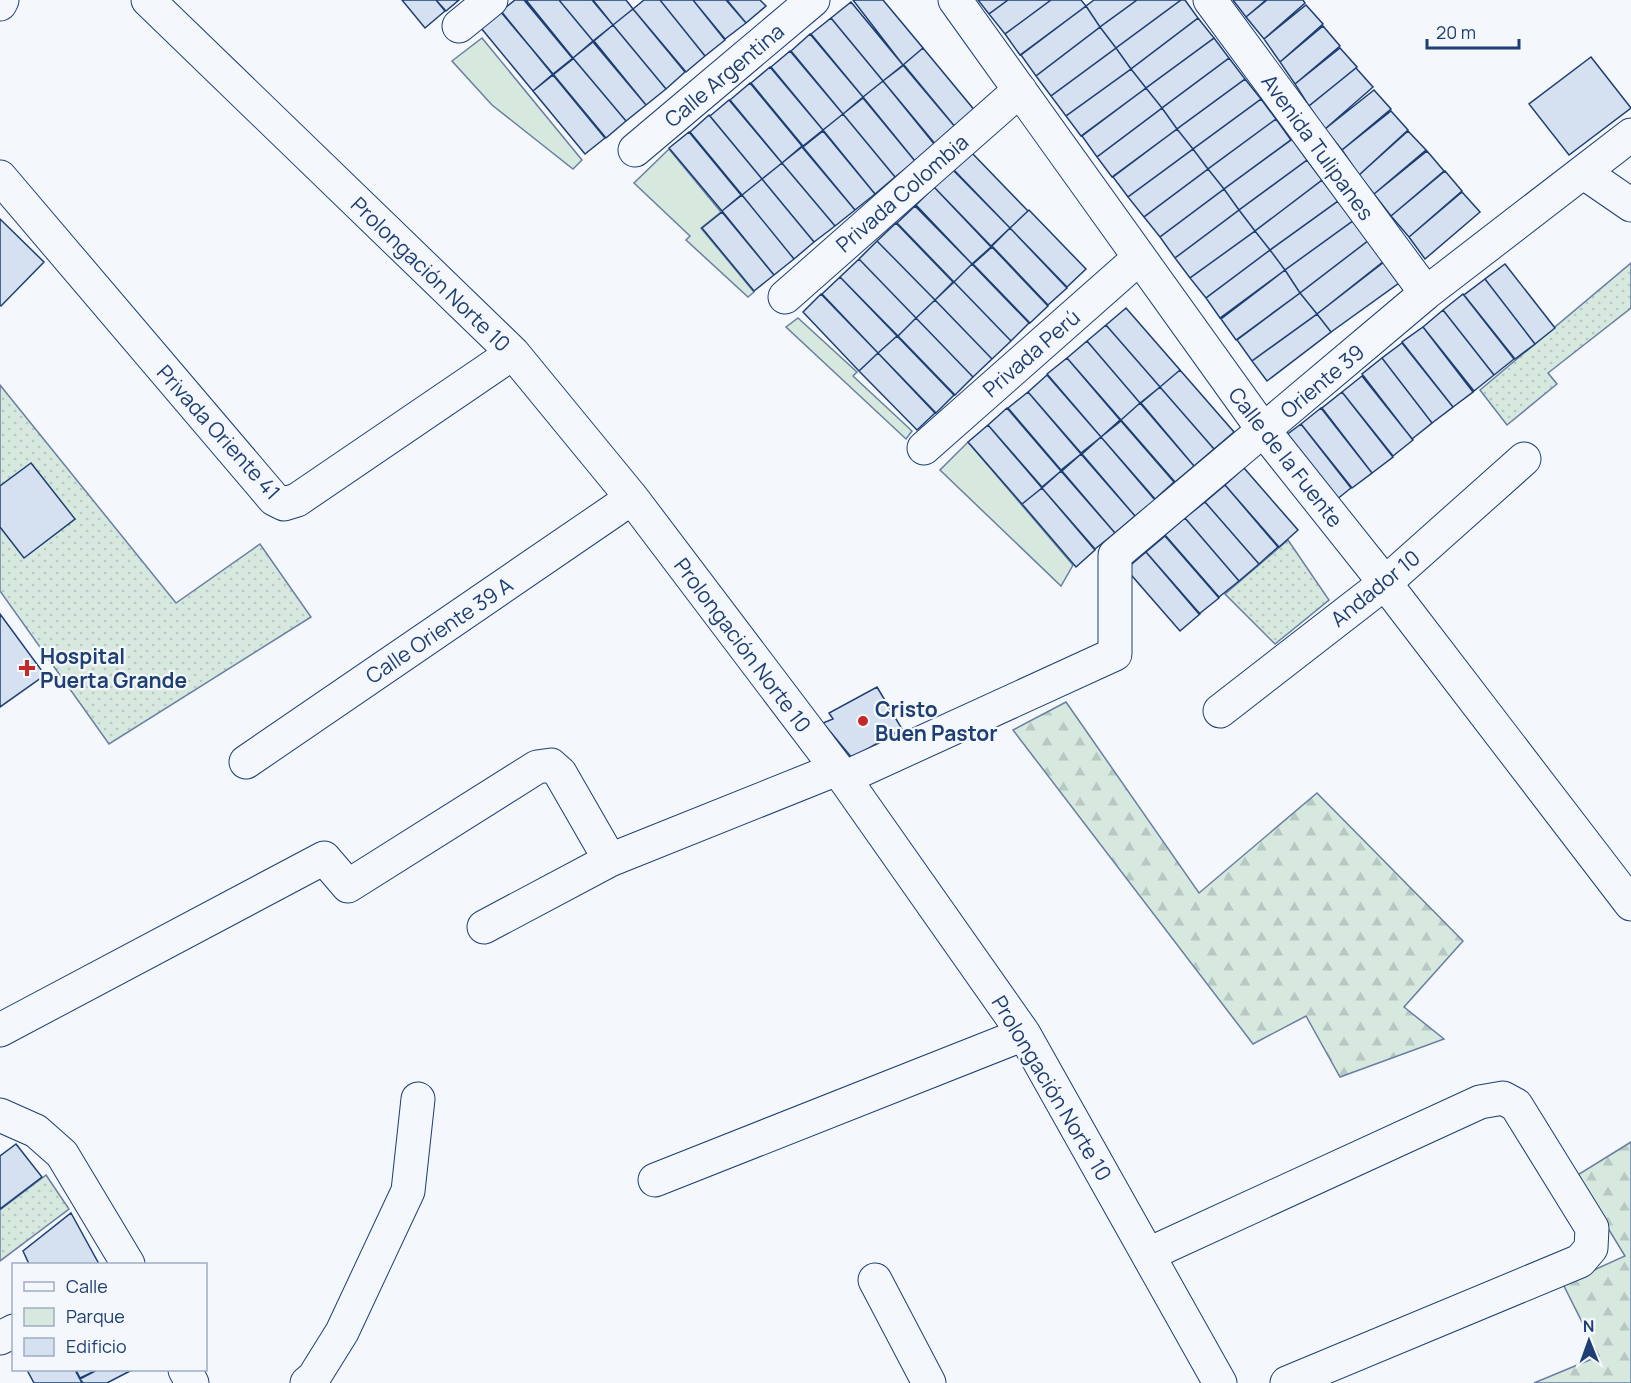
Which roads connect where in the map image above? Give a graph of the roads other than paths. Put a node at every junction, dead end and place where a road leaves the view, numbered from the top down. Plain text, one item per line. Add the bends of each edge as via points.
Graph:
1 (148, 0) edge
2 (491, 0) edge
3 (813, 0) edge
4 (955, 0) edge
5 (1210, 0) edge
6 (459, 27) dead end
7 (1020, 90) junction
8 (1631, 135) edge
9 (635, 150) dead end
10 (1583, 172) junction
11 (0, 177) edge
12 (1631, 205) edge
13 (1138, 259) junction
14 (1426, 293) junction
15 (785, 297) dead end
16 (513, 353) junction
17 (1264, 431) junction
18 (924, 448) dead end
19 (1524, 459) dead end
20 (632, 498) junction
21 (1385, 583) junction
22 (1220, 711) dead end
23 (246, 762) dead end
24 (840, 774) junction
25 (610, 860) junction
26 (1631, 904) edge
27 (484, 927) dead end
28 (0, 1030) edge
29 (1024, 1034) junction
30 (418, 1100) dead end
31 (0, 1115) edge
32 (655, 1180) dead end
33 (1149, 1254) junction
34 (127, 1263) edge
35 (875, 1280) dead end
36 (307, 1383) edge
37 (929, 1383) edge
38 (1220, 1383) edge
39 (1287, 1383) edge

1 - 16 street, Prolongación Norte 10
2 - 6 street
3 - 9 street, Calle Argentina
4 - 7 street, Calle de la Fuente
5 - 14 street, Avenida Tulipanes
7 - 13 street, Calle de la Fuente
7 - 15 street, Privada Colombia
8 - 10 street, Oriente 39
10 - 12 street
10 - 14 street, Oriente 39
11 - 16 street, Privada Oriente 41 via 274,499 284,504 297,500
13 - 17 street, Calle de la Fuente
13 - 18 street, Privada Perú
14 - 17 street, Oriente 39
16 - 20 street, Prolongación Norte 10
17 - 21 street, Calle de la Fuente
17 - 24 street, Oriente 39 via 1115,555 1115,654
19 - 21 street, Andador 10
20 - 23 street, Calle Oriente 39 A
20 - 24 street, Prolongación Norte 10
21 - 22 street, Andador 10
21 - 26 street, Calle de la Fuente
24 - 25 street
24 - 29 street, Prolongación Norte 10
25 - 27 street
25 - 28 street via 560,773 551,765 537,767 348,886 324,858
29 - 32 street
29 - 33 street, Prolongación Norte 10
30 - 36 street via 408,1191 342,1332
31 - 34 street via 36,1131 62,1154
33 - 38 street, Prolongación Norte 10
33 - 39 street via 1480,1102 1503,1098 1516,1105 1592,1228 1591,1248 1580,1261
35 - 37 street

